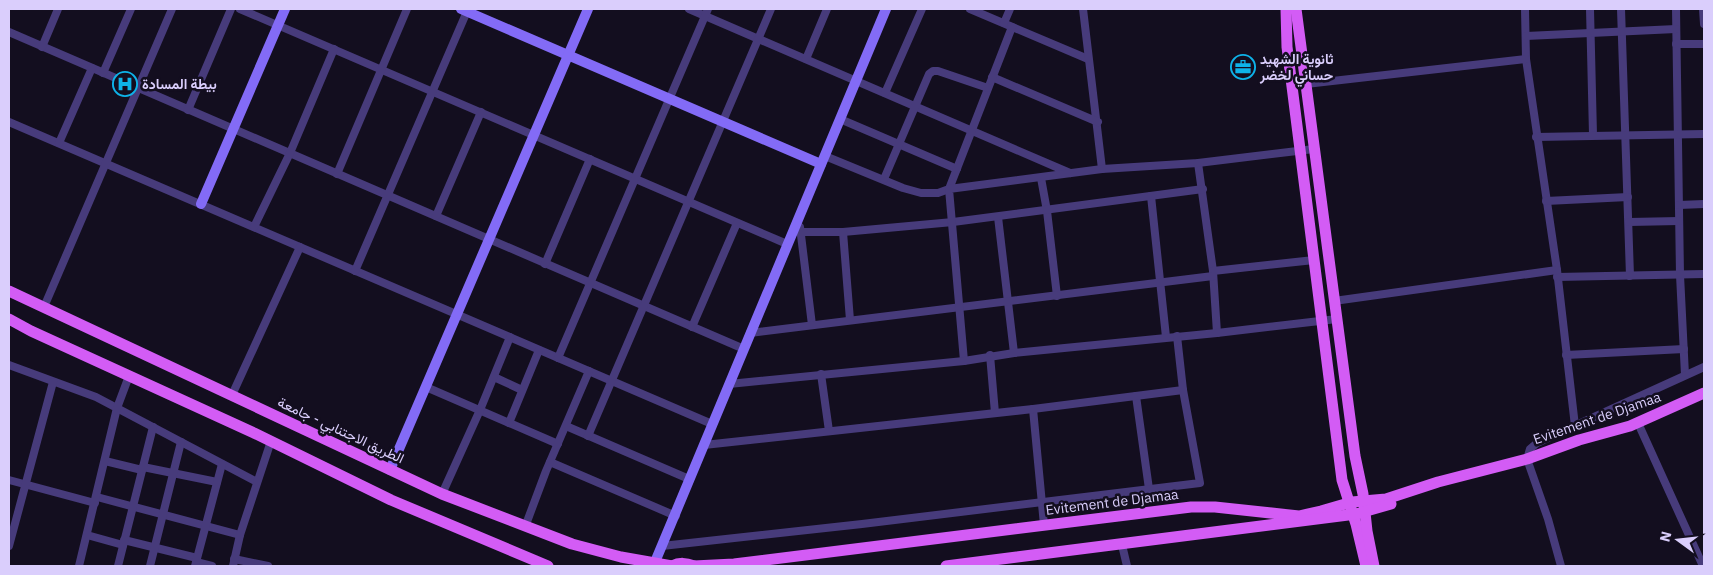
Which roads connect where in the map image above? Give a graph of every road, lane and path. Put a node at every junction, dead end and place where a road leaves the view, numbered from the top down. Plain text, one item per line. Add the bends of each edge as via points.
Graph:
1 (58, 9) edge
2 (131, 9) edge
3 (172, 9) edge
4 (231, 9) edge
5 (240, 9) edge
6 (285, 9) edge
7 (408, 9) edge
8 (588, 9) edge
9 (689, 9) edge
10 (771, 9) edge
11 (827, 9) edge
12 (886, 9) edge
13 (922, 9) edge
14 (970, 9) edge
15 (1010, 9) edge
16 (1083, 9) edge
17 (1286, 9) edge
18 (1296, 9) edge
19 (1525, 9) edge
20 (1590, 9) edge
21 (1621, 9) edge
22 (1676, 9) edge
23 (1704, 9) edge
24 (465, 10) edge
25 (706, 12) edge
26 (1004, 23) junction
27 (1704, 24) edge
28 (278, 25) junction
29 (1012, 27) junction
30 (1676, 29) junction
31 (1622, 30) junction
32 (9, 32) edge
33 (1590, 32) junction
34 (1526, 36) junction
35 (758, 39) junction
36 (1676, 44) junction
37 (1704, 44) edge
38 (42, 47) junction
39 (334, 49) junction
40 (568, 55) junction
41 (806, 59) junction
42 (1526, 59) junction
43 (1088, 60) junction
44 (92, 68) junction
45 (381, 70) junction
46 (103, 73) junction
47 (992, 77) junction
48 (856, 81) junction
49 (1306, 84) junction
50 (138, 88) junction
51 (988, 88) junction
52 (432, 92) junction
53 (885, 94) junction
54 (669, 98) junction
55 (915, 107) junction
56 (188, 110) junction
57 (481, 112) junction
58 (840, 119) junction
59 (9, 122) edge
60 (723, 122) junction
61 (1098, 122) junction
62 (234, 129) junction
63 (971, 131) junction
64 (1626, 134) junction
65 (1677, 134) junction
66 (1704, 134) edge
67 (534, 135) junction
68 (1593, 135) junction
69 (1536, 137) junction
70 (59, 143) junction
71 (900, 144) junction
72 (1314, 149) junction
73 (1300, 151) junction
74 (290, 153) junction
75 (590, 160) junction
76 (823, 160) junction
77 (106, 163) junction
78 (1198, 163) junction
79 (957, 169) junction
80 (1102, 169) junction
81 (1070, 173) junction
82 (337, 174) junction
83 (1041, 178) junction
84 (635, 179) junction
85 (884, 179) junction
86 (949, 189) junction
87 (1203, 189) junction
88 (388, 196) junction
89 (1150, 196) junction
90 (1628, 197) junction
91 (1546, 201) junction
92 (688, 202) junction
93 (201, 204) junction
94 (1679, 204) junction
95 (1704, 204) edge
96 (1047, 211) junction
97 (436, 216) junction
98 (998, 217) junction
99 (798, 218) junction
100 (1679, 221) junction
101 (736, 222) junction
102 (953, 222) junction
103 (1629, 222) junction
104 (254, 227) junction
105 (800, 232) junction
106 (842, 232) junction
107 (489, 239) junction
108 (787, 244) junction
109 (300, 247) junction
110 (1314, 260) junction
111 (545, 264) junction
112 (355, 270) junction
113 (1213, 274) junction
114 (1557, 274) junction
115 (1704, 274) edge
116 (1680, 275) junction
117 (1630, 276) junction
118 (1161, 282) junction
119 (590, 283) junction
120 (9, 291) edge
121 (1057, 296) junction
122 (1008, 301) junction
123 (1334, 301) junction
124 (644, 306) junction
125 (960, 306) junction
126 (44, 307) junction
127 (457, 314) junction
128 (9, 319) edge
129 (1337, 319) junction
130 (850, 320) junction
131 (1322, 321) junction
132 (812, 325) junction
133 (692, 327) junction
134 (750, 333) junction
135 (1217, 333) junction
136 (1177, 336) junction
137 (510, 337) junction
138 (1166, 337) junction
139 (744, 349) junction
140 (1684, 349) junction
141 (539, 350) junction
142 (1014, 352) junction
143 (1566, 355) junction
144 (990, 356) junction
145 (558, 358) junction
146 (964, 361) junction
147 (9, 365) edge
148 (1704, 367) edge
149 (589, 371) junction
150 (821, 374) junction
151 (1685, 375) junction
152 (129, 376) junction
153 (494, 377) junction
154 (612, 381) junction
155 (53, 382) junction
156 (729, 384) junction
157 (426, 387) junction
158 (522, 390) junction
159 (1183, 390) junction
160 (1704, 394) edge
161 (232, 395) junction
162 (1136, 396) junction
163 (117, 408) junction
164 (1033, 409) junction
165 (480, 410) junction
166 (995, 413) junction
167 (1638, 422) junction
168 (509, 423) junction
169 (712, 424) junction
170 (566, 426) junction
171 (1575, 426) junction
172 (153, 427) junction
173 (829, 431) junction
174 (588, 436) junction
175 (271, 441) junction
176 (181, 442) junction
177 (558, 444) junction
178 (704, 444) junction
179 (1528, 459) junction
180 (105, 461) junction
181 (550, 462) junction
182 (222, 464) junction
183 (143, 468) junction
184 (390, 470) junction
185 (174, 474) junction
186 (689, 479) junction
187 (9, 480) edge
188 (217, 482) junction
189 (257, 482) junction
190 (25, 484) junction
191 (1149, 488) junction
192 (442, 494) junction
193 (96, 500) junction
194 (1043, 502) junction
195 (1349, 503) junction
196 (133, 506) junction
197 (1364, 507) junction
198 (1353, 514) junction
199 (163, 515) junction
200 (676, 516) junction
201 (1044, 525) junction
202 (206, 526) junction
203 (525, 527) junction
204 (87, 534) junction
205 (240, 535) junction
206 (124, 543) junction
207 (1122, 544) junction
208 (9, 546) edge
209 (662, 546) junction
210 (155, 547) junction
211 (196, 562) edge
212 (655, 562) junction
213 (234, 563) edge
214 (79, 566) edge
215 (118, 566) edge
216 (150, 566) edge
217 (212, 566) edge
218 (268, 566) edge
219 (548, 566) edge
220 (672, 566) edge
221 (694, 566) edge
222 (946, 566) edge
223 (1127, 566) edge
224 (1366, 566) edge
225 (1374, 566) edge
226 (1561, 566) edge
227 (1703, 566) edge

1 - 38 street
2 - 46 street
3 - 50 street
4 - 56 street
5 - 28 street
6 - 28 street
7 - 45 street
8 - 40 street
9 - 25 street
10 - 35 street
11 - 41 street
12 - 48 street
13 - 53 street
14 - 26 street
15 - 26 street
16 - 43 street
17 - 73 main road
18 - 49 main road
19 - 34 street
20 - 33 street
21 - 31 street
22 - 30 street
23 - 27 street
24 - 40 street
24 - 52 street
25 - 35 street
25 - 54 street
26 - 29 street
28 - 39 street
28 - 62 street
29 - 43 street
29 - 47 street
30 - 31 street
30 - 36 street
31 - 33 street
31 - 64 street
32 - 38 street
33 - 34 street
33 - 68 street
34 - 42 street
35 - 41 street
35 - 60 street
36 - 37 street
36 - 65 street
38 - 44 street
39 - 45 street
39 - 74 street
40 - 54 street
40 - 67 street
41 - 48 street
42 - 49 street
42 - 69 street
43 - 61 street
44 - 46 street
44 - 70 street
45 - 52 street
45 - 82 street
46 - 50 street
47 - 51 street
47 - 61 street
48 - 53 street
48 - 58 street
49 - 72 main road
50 - 56 street
50 - 77 street
51 - 55 street via 933,71
51 - 63 street
52 - 57 street
52 - 88 street
53 - 55 street
54 - 60 street
54 - 84 street
55 - 63 street
55 - 71 street
56 - 62 street
57 - 67 street
57 - 97 street
58 - 71 street
58 - 76 street
59 - 70 street
60 - 76 street
60 - 92 street
61 - 80 street
62 - 74 street
62 - 93 street
63 - 79 street
63 - 81 street
64 - 65 street
64 - 68 street
64 - 90 street
65 - 66 street
65 - 94 street
67 - 75 street
67 - 107 street
68 - 69 street
69 - 91 street
70 - 77 street
71 - 79 street
71 - 85 street
72 - 73 street
72 - 123 main road
73 - 78 street
73 - 110 main road
74 - 82 street
74 - 104 street
75 - 84 street
75 - 111 street
76 - 85 street
76 - 99 street
77 - 93 street
77 - 126 street
78 - 80 street
78 - 87 street
79 - 86 street
80 - 81 street
81 - 83 street
82 - 88 street
83 - 86 street
83 - 96 street
84 - 92 street
84 - 119 street
85 - 86 street via 921,192 938,193
86 - 102 street
87 - 89 street
87 - 113 street
88 - 97 street
88 - 112 street
89 - 96 street
89 - 118 street
90 - 91 street
90 - 103 street
91 - 114 street
92 - 101 street
92 - 124 street
93 - 104 street
94 - 95 street
94 - 100 street
96 - 98 street
96 - 121 street
97 - 107 street
98 - 102 street
98 - 122 street
99 - 105 street
99 - 108 street
100 - 103 street
100 - 116 street
101 - 108 street
101 - 133 street
102 - 106 street
102 - 125 street
103 - 117 street
104 - 109 street
105 - 106 street
105 - 132 street
106 - 130 street
107 - 111 street
107 - 127 street
108 - 134 street
109 - 112 street
109 - 161 street
110 - 113 street
110 - 131 main road
111 - 119 street
112 - 127 street
113 - 118 street
113 - 135 street
114 - 117 street
114 - 123 street
114 - 143 street
115 - 116 street
116 - 117 street
116 - 140 street
118 - 121 street
118 - 138 street
119 - 124 street
119 - 145 street
120 - 126 main road, الطريق الاجتنابي - جامعة
121 - 122 street
122 - 125 street
122 - 142 street
123 - 129 main road
124 - 133 street
124 - 154 street
125 - 130 street
125 - 146 street
126 - 161 main road, الطريق الاجتنابي - جامعة
127 - 137 street
127 - 157 street
128 - 152 main road
129 - 131 street
129 - 197 main road via 1354,456
130 - 132 street
131 - 135 street
131 - 195 main road via 1342,480
132 - 134 street
133 - 139 street
134 - 139 street
135 - 136 street
136 - 138 street
136 - 159 street
137 - 141 street
137 - 153 street
138 - 142 street
139 - 156 street
140 - 143 street
140 - 151 street
141 - 145 street
141 - 158 street
142 - 144 street
143 - 171 street
144 - 146 street
144 - 166 street
145 - 149 street
146 - 150 street
147 - 155 street
148 - 151 street
149 - 154 street
149 - 170 street
150 - 156 street
150 - 173 street
151 - 171 street
152 - 163 street
152 - 175 main road
153 - 158 street
153 - 165 street
154 - 169 street
154 - 174 street
155 - 163 street
155 - 190 street
156 - 169 street
157 - 165 street
157 - 184 street
158 - 168 street
159 - 162 street
159 - 191 street via 1200,483
160 - 167 main road, Evitement de Djamaa
161 - 184 main road, الطريق الاجتنابي - جامعة
162 - 164 street
162 - 191 street
163 - 172 street
163 - 180 street
164 - 166 street
164 - 194 street
165 - 168 street
165 - 192 street
166 - 173 street
167 - 179 main road, Evitement de Djamaa
167 - 227 street
168 - 177 street
169 - 178 street
170 - 174 street
170 - 177 street
171 - 179 street via 1534,444
172 - 176 street
172 - 183 street
173 - 178 street
174 - 186 street
175 - 189 street
175 - 219 main road via 391,500
176 - 182 street
176 - 185 street
177 - 181 street
178 - 186 street
179 - 197 main road, Evitement de Djamaa via 1438,482
179 - 226 street
180 - 183 street
180 - 193 street
181 - 200 street
181 - 203 street
182 - 188 street
182 - 189 street
183 - 185 street
183 - 196 street
184 - 192 main road, الطريق الاجتنابي - جامعة
185 - 188 street
185 - 199 street
186 - 200 street
187 - 190 street
188 - 202 street
189 - 205 street
190 - 193 street
190 - 208 street
191 - 194 street
192 - 203 main road, الطريق الاجتنابي - جامعة
193 - 196 street
193 - 204 street
194 - 201 street
194 - 209 street
195 - 197 main road, Evitement de Djamaa
195 - 198 main road
195 - 201 main road, Evitement de Djamaa via 1299,516 1203,507
196 - 199 street
196 - 206 street
197 - 198 main road, Evitement de Djamaa
197 - 225 main road
198 - 207 main road, Evitement de Djamaa
198 - 224 main road
199 - 202 street
199 - 210 street
200 - 209 street
201 - 221 main road, Evitement de Djamaa via 734,564
202 - 205 street
202 - 211 street
203 - 212 main road, الطريق الاجتنابي - جامعة via 597,551
204 - 206 street
204 - 214 street
205 - 213 street
206 - 210 street
206 - 215 street
207 - 222 main road, Evitement de Djamaa
207 - 223 street
209 - 212 street
210 - 211 street
210 - 216 street
211 - 217 street
212 - 220 main road, الطريق الاجتنابي - جامعة
213 - 218 street
220 - 221 main road, Evitement de Djamaa via 687,563

